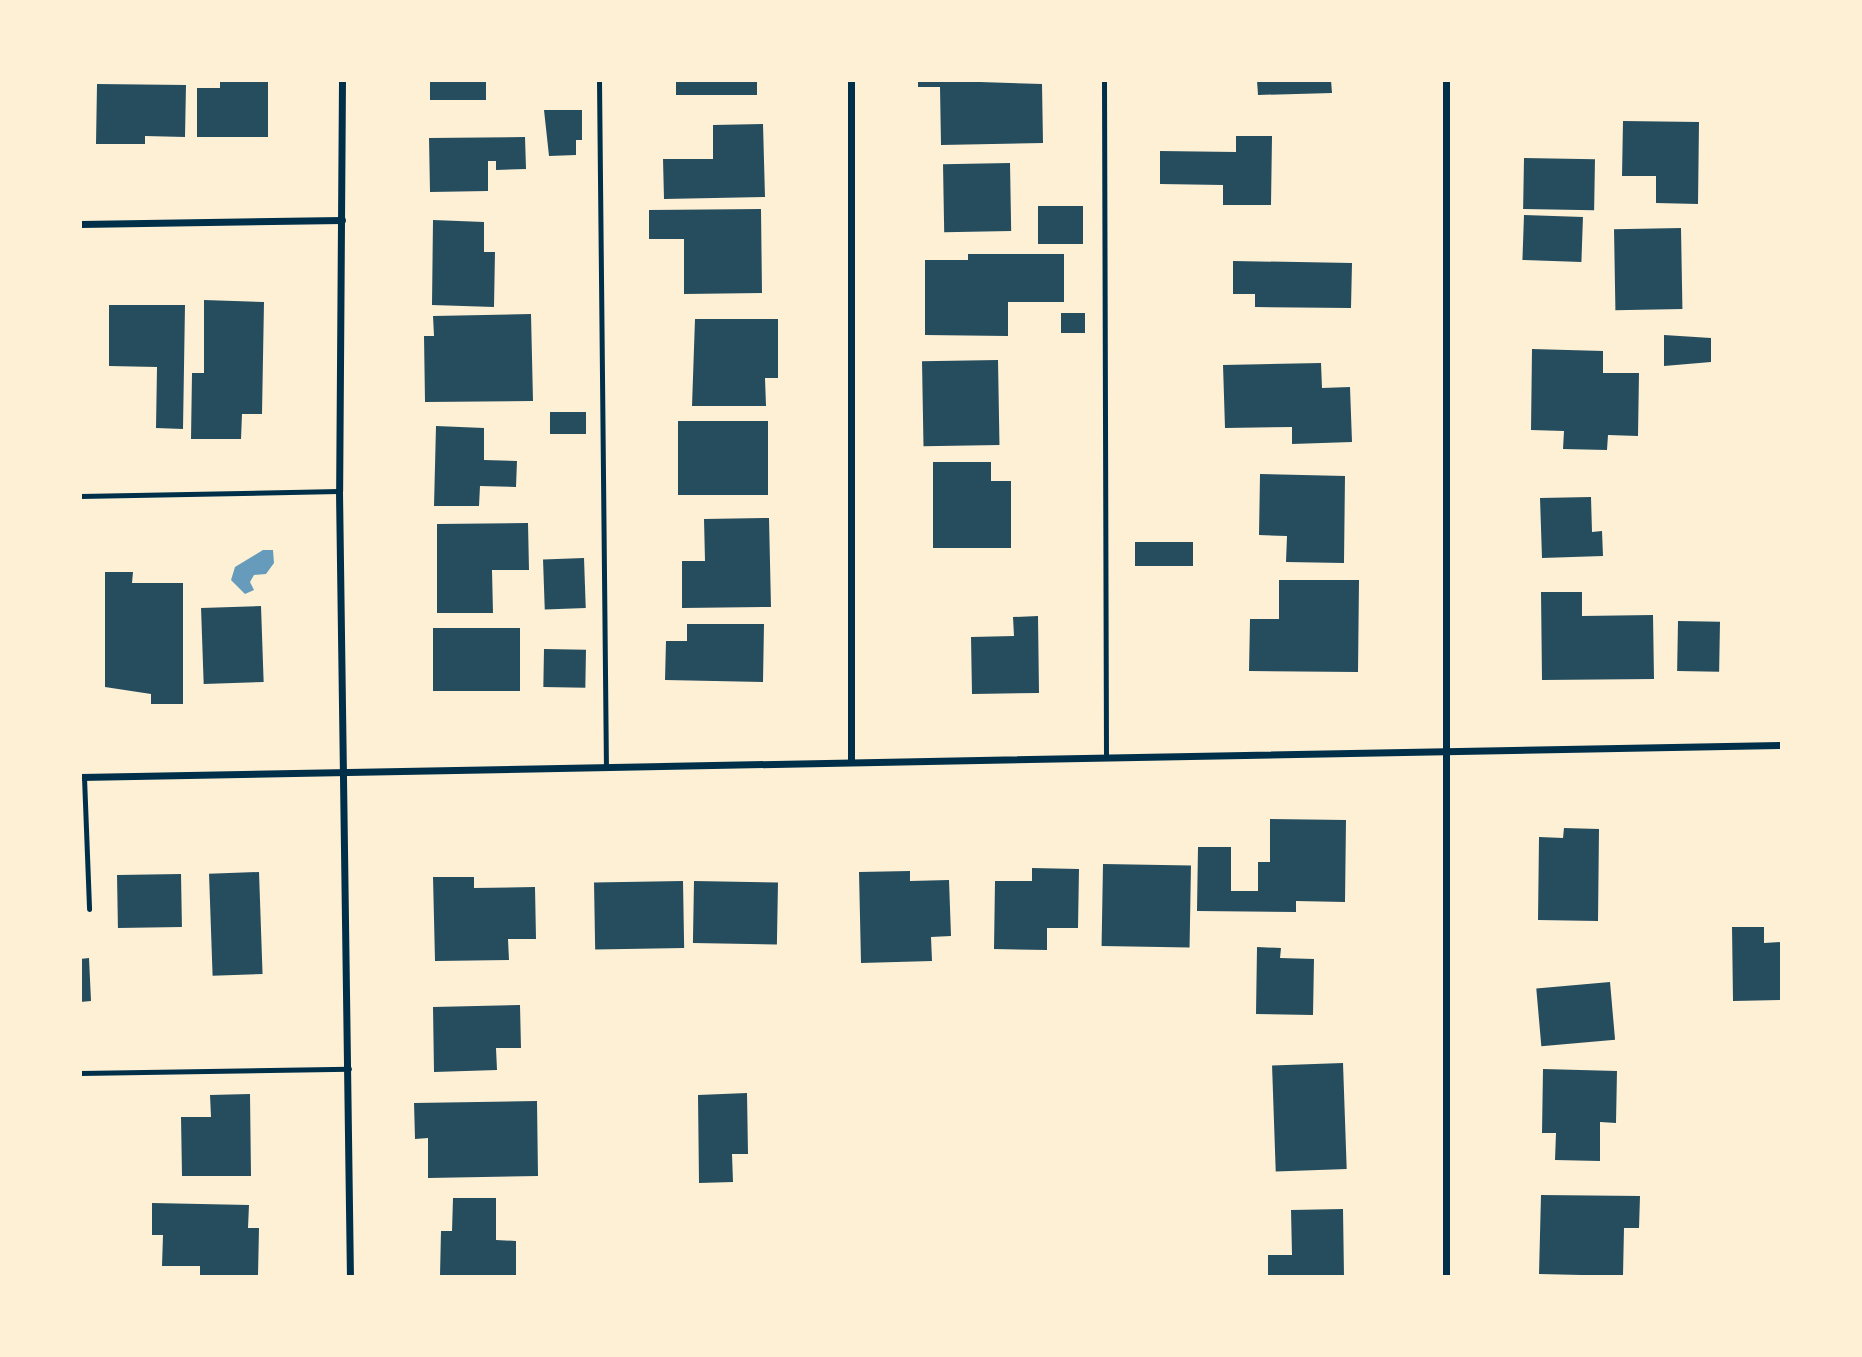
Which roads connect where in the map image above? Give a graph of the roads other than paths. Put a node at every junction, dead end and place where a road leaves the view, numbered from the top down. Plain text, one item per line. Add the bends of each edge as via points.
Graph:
1 (342, 80) edge
2 (599, 80) edge
3 (851, 80) edge
4 (1104, 80) edge
5 (1446, 80) edge
6 (342, 220) junction
7 (80, 224) edge
8 (340, 491) junction
9 (80, 496) edge
10 (1782, 745) edge
11 (1448, 751) junction
12 (1106, 757) junction
13 (851, 761) junction
14 (606, 766) junction
15 (345, 772) junction
16 (82, 777) edge
17 (89, 909) dead end
18 (349, 1069) junction
19 (80, 1073) edge
20 (350, 1276) edge
21 (1446, 1276) edge

1 - 6 street
2 - 14 lane
3 - 13 street
4 - 12 lane
5 - 11 street
6 - 7 street
6 - 8 street
8 - 9 lane
8 - 15 street
10 - 11 street
11 - 12 street
11 - 21 street
12 - 13 street
13 - 14 street
14 - 15 street
15 - 16 street
15 - 18 street
16 - 17 lane
18 - 19 lane
18 - 20 street

